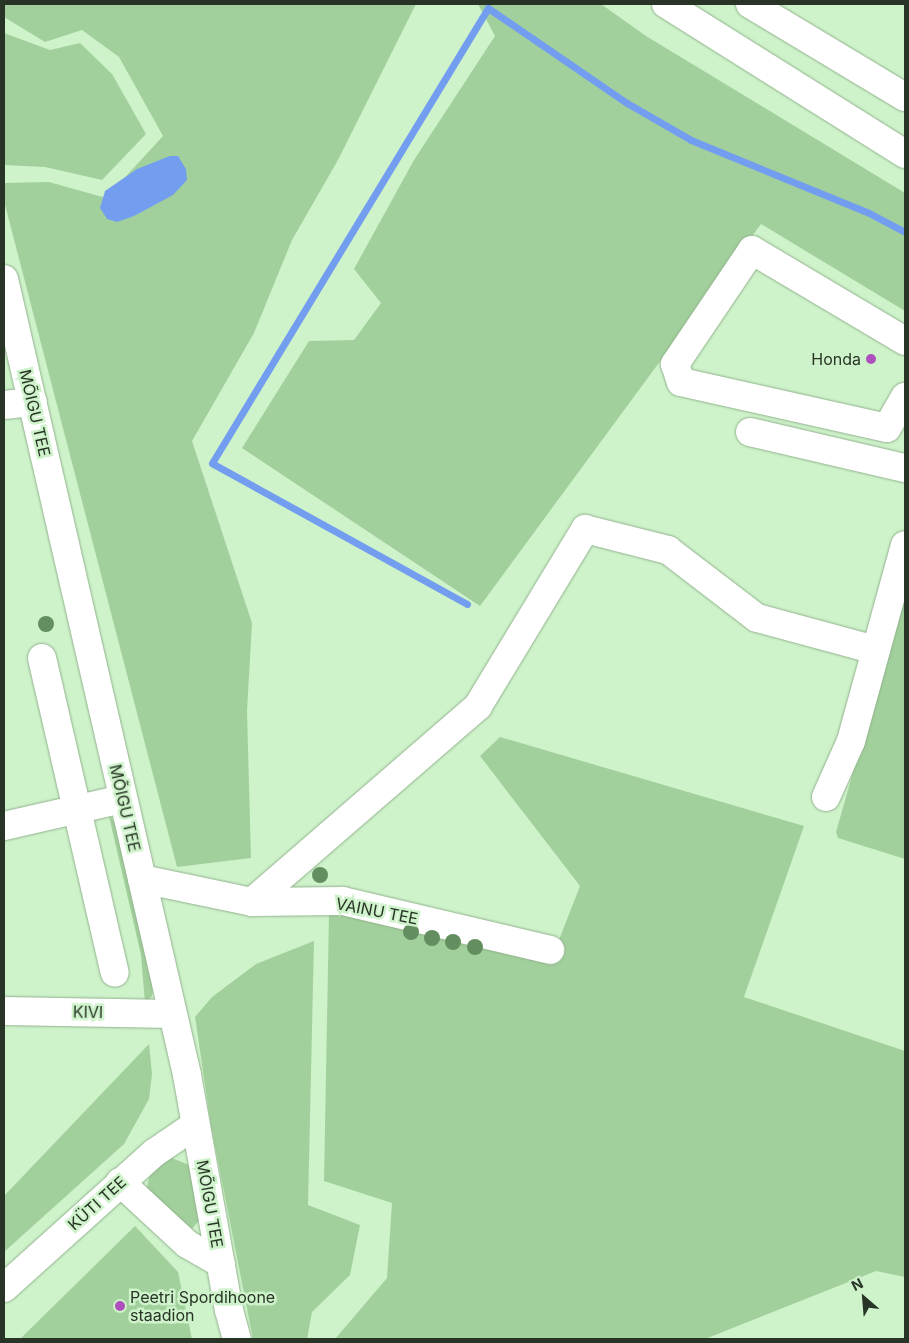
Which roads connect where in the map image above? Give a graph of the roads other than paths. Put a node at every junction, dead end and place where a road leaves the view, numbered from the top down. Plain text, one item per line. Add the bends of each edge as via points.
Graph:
1 (666, 4) edge
2 (750, 4) edge
3 (905, 97) edge
4 (905, 154) edge
5 (4, 279) edge
6 (905, 341) edge
7 (905, 398) edge
8 (32, 402) junction
9 (4, 405) edge
10 (750, 432) dead end
11 (905, 468) edge
12 (905, 545) edge
13 (876, 650) junction
14 (42, 658) dead end
15 (826, 797) dead end
16 (123, 800) junction
17 (78, 810) junction
18 (4, 826) edge
19 (142, 879) junction
20 (252, 902) junction
21 (550, 950) dead end
22 (115, 973) dead end
23 (4, 1011) edge
24 (172, 1014) junction
25 (195, 1125) junction
26 (120, 1182) junction
27 (221, 1264) junction
28 (4, 1288) edge
29 (237, 1339) edge

1 - 4 main road
2 - 3 main road
5 - 8 main road, MÕIGU TEE
6 - 7 main road via 752,250 675,364 681,382 887,428
8 - 9 main road
8 - 16 main road, MÕIGU TEE
10 - 11 main road
12 - 13 main road
13 - 15 main road via 851,741
13 - 20 main road via 757,618 668,550 585,528 478,706
14 - 17 main road
16 - 17 main road
16 - 19 main road, MÕIGU TEE
17 - 18 main road
17 - 22 main road
19 - 20 main road, VAINU TEE
19 - 24 main road, MÕIGU TEE
20 - 21 main road, VAINU TEE via 343,901
23 - 24 main road, KIVI
24 - 25 main road, MÕIGU TEE
25 - 26 main road, KÜTI TEE via 154,1153
25 - 27 main road, MÕIGU TEE
26 - 27 main road via 187,1244
26 - 28 main road, KÜTI TEE
27 - 29 main road, MÕIGU TEE

